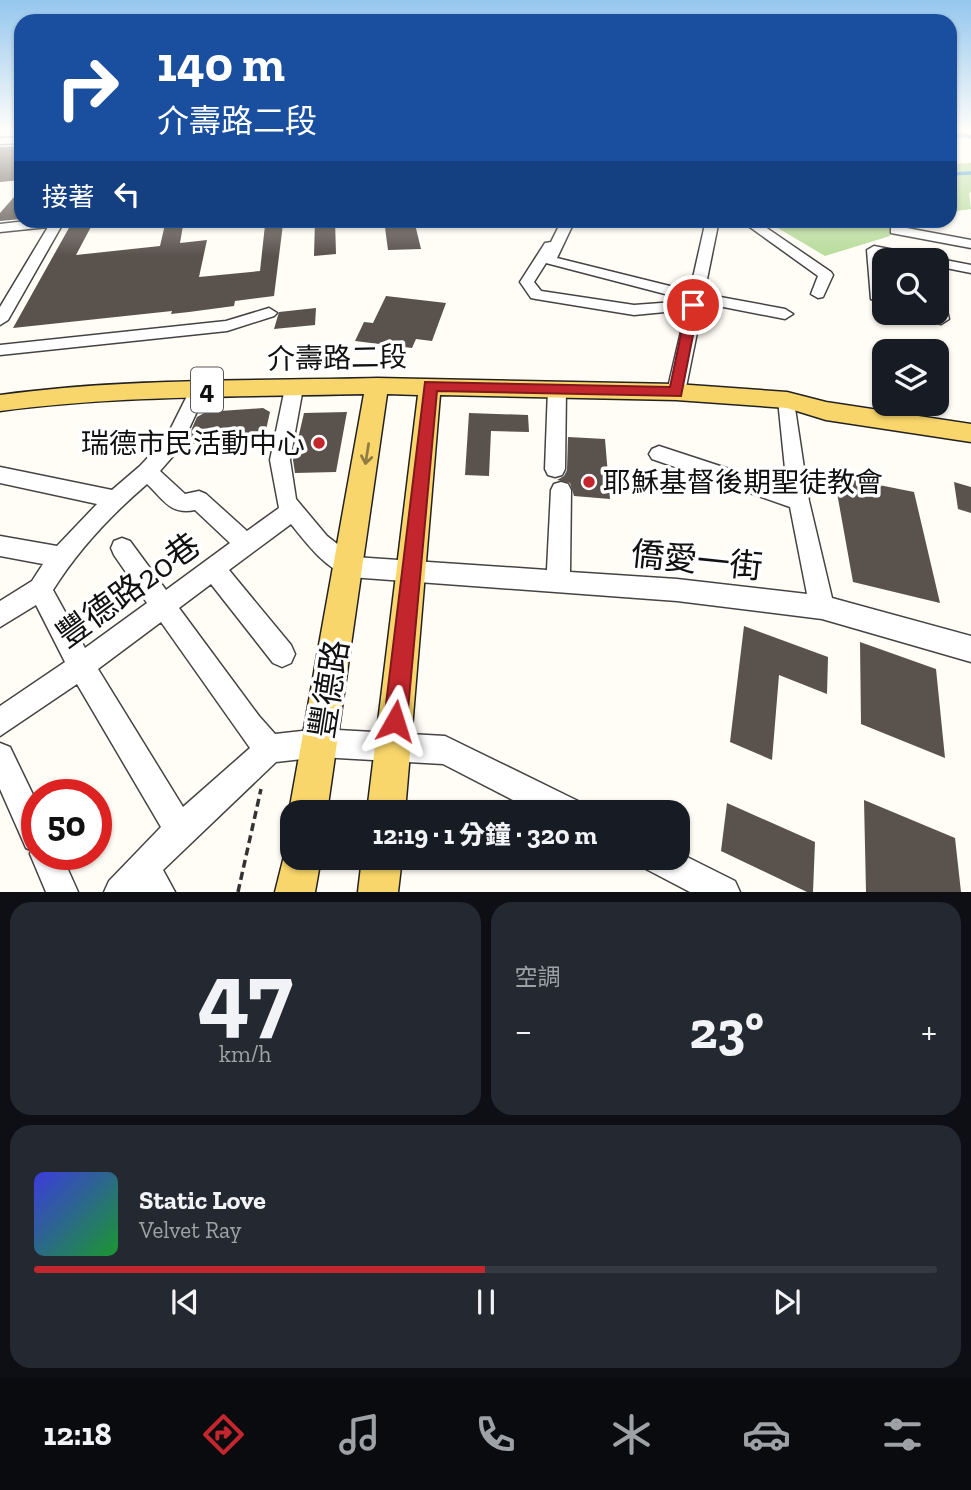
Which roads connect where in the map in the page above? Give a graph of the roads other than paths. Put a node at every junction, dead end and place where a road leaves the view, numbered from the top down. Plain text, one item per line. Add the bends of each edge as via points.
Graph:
1 (54, 228) edge
2 (562, 228) edge
3 (563, 228) edge
4 (711, 228) edge
5 (758, 228) edge
6 (897, 230) dead end
7 (971, 244) edge
8 (949, 264) edge
9 (971, 269) edge
10 (818, 294) dead end
11 (694, 301) junction
12 (269, 313) dead end
13 (785, 314) dead end
14 (0, 320) edge
15 (0, 350) edge
16 (377, 386) junction
17 (430, 386) junction
18 (294, 388) junction
19 (557, 389) junction
20 (198, 390) junction
21 (676, 392) junction
22 (787, 400) junction
23 (0, 403) edge
24 (971, 419) edge
25 (971, 433) edge
26 (659, 454) dead end
27 (147, 472) junction
28 (0, 475) edge
29 (116, 499) junction
30 (799, 501) junction
31 (293, 510) junction
32 (246, 544) junction
33 (0, 546) edge
34 (122, 548) dead end
35 (61, 557) junction
36 (350, 567) junction
37 (213, 568) junction
38 (411, 570) junction
39 (558, 581) junction
40 (40, 589) junction
41 (162, 607) junction
42 (822, 607) junction
43 (0, 615) edge
44 (970, 653) edge
45 (282, 654) dead end
46 (81, 666) junction
47 (0, 722) edge
48 (320, 743) junction
49 (393, 745) junction
50 (270, 750) junction
51 (0, 757) edge
52 (310, 800) edge
53 (387, 800) edge
54 (543, 800) edge
55 (21, 802) edge
56 (180, 830) junction
57 (52, 870) edge
58 (298, 870) edge
59 (381, 870) edge
60 (681, 870) edge
61 (151, 879) edge
62 (62, 891) edge
63 (120, 891) edge
64 (295, 891) edge
65 (379, 891) edge
66 (724, 891) edge

1 - 14 lane
2 - 11 street via 527,282 536,295 634,310
3 - 11 street via 549,260
4 - 11 street
5 - 10 street via 826,275
6 - 7 street
8 - 9 street
11 - 13 street
11 - 21 street
12 - 15 street via 227,326
16 - 17 main road, 介壽路二段 / 4
16 - 18 main road, 介壽路二段 / 4
16 -> 36 main road, 豐德路
17 - 19 main road, 介壽路二段 / 4
17 - 38 main road
18 - 20 main road, 介壽路二段 / 4
18 - 31 street via 280,460 286,502
19 - 21 main road, 介壽路二段 / 4
19 - 39 street
20 - 23 main road, 介壽路二段 / 4
20 - 27 street via 173,443
21 - 22 main road, 4
22 - 24 main road, 4 via 815,395
22 - 25 main road, 4 via 826,411
22 - 30 street
26 - 30 street
27 - 29 street
27 - 32 street via 181,504 199,500
28 - 29 street
29 - 35 street
30 - 42 street
31 - 32 street, 豐德路20巷
31 - 36 street via 319,542
32 - 37 street, 豐德路20巷
33 - 35 street
34 - 41 street
35 - 40 street
36 - 38 street
36 - 48 main road, 豐德路
37 - 41 street, 豐德路20巷
37 - 45 street
38 - 39 street, 僑愛一街
38 - 49 main road
39 - 42 street, 僑愛一街
40 - 43 street
40 - 46 street
41 - 46 street, 豐德路20巷
41 - 50 street
42 - 44 street, 僑愛一街
46 - 47 street, 豐德路20巷
46 - 56 street
48 - 49 street
48 - 50 street
48 - 52 main road, 豐德路
49 - 53 main road
49 - 54 street via 445,750
50 - 56 street
51 - 55 street
56 - 61 street
57 - 62 street
58 - 64 main road
59 - 65 main road
60 - 66 street
61 - 63 street

